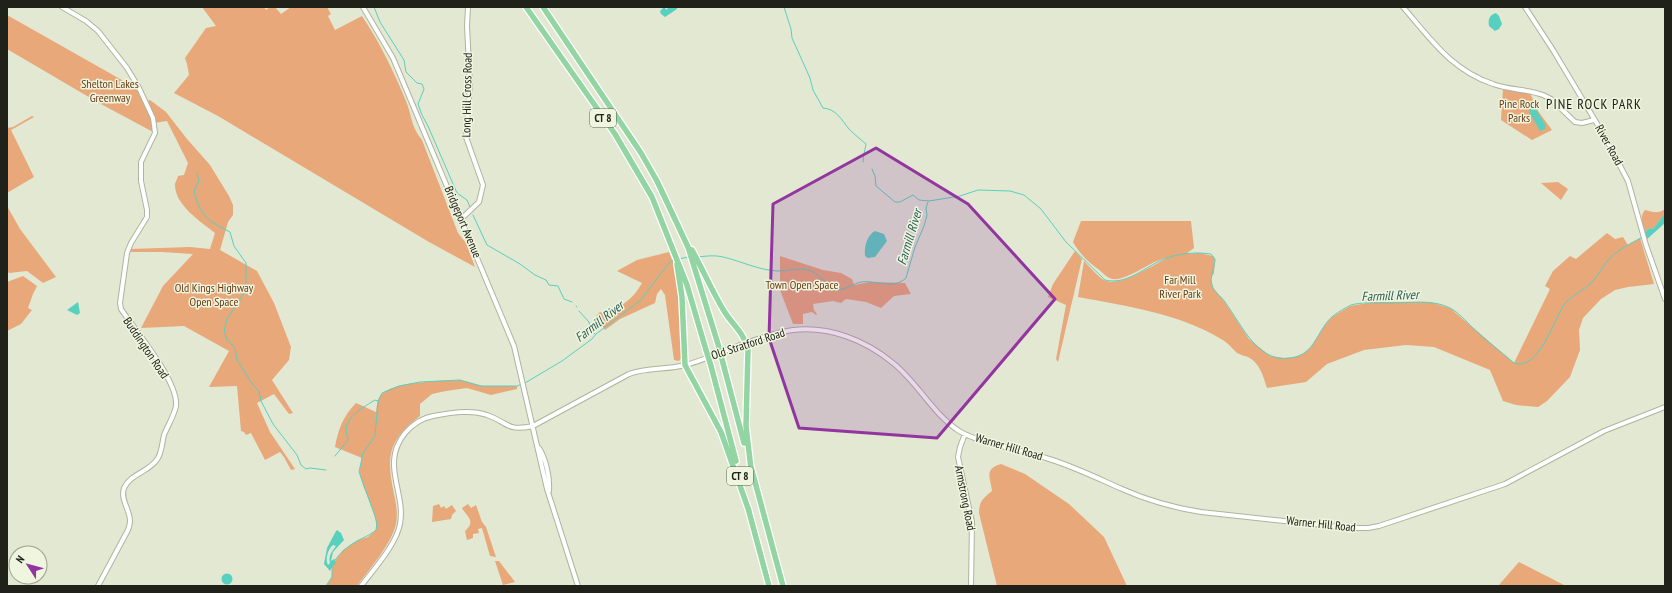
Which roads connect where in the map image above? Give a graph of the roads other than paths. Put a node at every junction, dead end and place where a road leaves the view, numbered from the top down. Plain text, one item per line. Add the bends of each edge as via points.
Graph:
1 (62, 7) edge
2 (363, 7) edge
3 (468, 7) edge
4 (526, 7) edge
5 (543, 7) edge
6 (1403, 7) edge
7 (1525, 7) edge
8 (1594, 120) junction
9 (462, 219) junction
10 (682, 232) junction
11 (680, 269) junction
12 (1664, 298) edge
13 (747, 343) junction
14 (686, 366) junction
15 (1665, 407) edge
16 (533, 426) junction
17 (965, 434) junction
18 (751, 469) junction
19 (749, 511) junction
20 (98, 586) edge
21 (361, 586) edge
22 (578, 586) edge
23 (769, 586) edge
24 (784, 586) edge
25 (972, 586) edge

1 - 20 street, Buddington Road via 98,31 133,78 153,118 155,133 141,162 141,181 147,217 127,253 120,309 168,378 176,401 158,459 136,474 124,489 123,495 130,520 128,530
2 - 9 street, Bridgeport Avenue via 393,58
3 - 9 street, Long Hill Cross Road via 470,85 466,137 483,185 479,202
4 - 11 highway, CT 8 via 615,134 635,167 652,197
5 - 10 highway, CT 8 via 641,153
6 - 8 street via 1441,51 1463,70 1492,84 1544,95 1575,122
7 - 8 street, River Road
8 - 12 street, River Road via 1606,137 1628,181
9 - 16 street, Bridgeport Avenue via 514,346
10 - 13 highway via 724,311
10 - 18 highway, CT 8, bridge via 718,344
11 - 14 highway
11 - 19 highway, CT 8, bridge via 711,366
13 - 14 street, Old Stratford Road
13 - 17 street, Old Stratford Road via 792,330 826,331 854,338 897,366 944,419
13 - 18 highway via 746,435
14 - 16 street, Old Stratford Road via 642,370 629,374
14 - 19 highway via 721,432
15 - 17 street, Warner Hill Road via 1604,431 1506,484 1391,522 1363,528 1178,507 1128,491 1052,460
16 - 21 street via 513,428 476,412 430,417 409,429 399,442 393,463 400,512 398,532
16 - 22 street, Bridgeport Avenue via 547,470 549,492 559,530
17 - 25 street, Armstrong Road via 958,457 972,522
18 - 24 highway, CT 8
19 - 23 highway, CT 8

